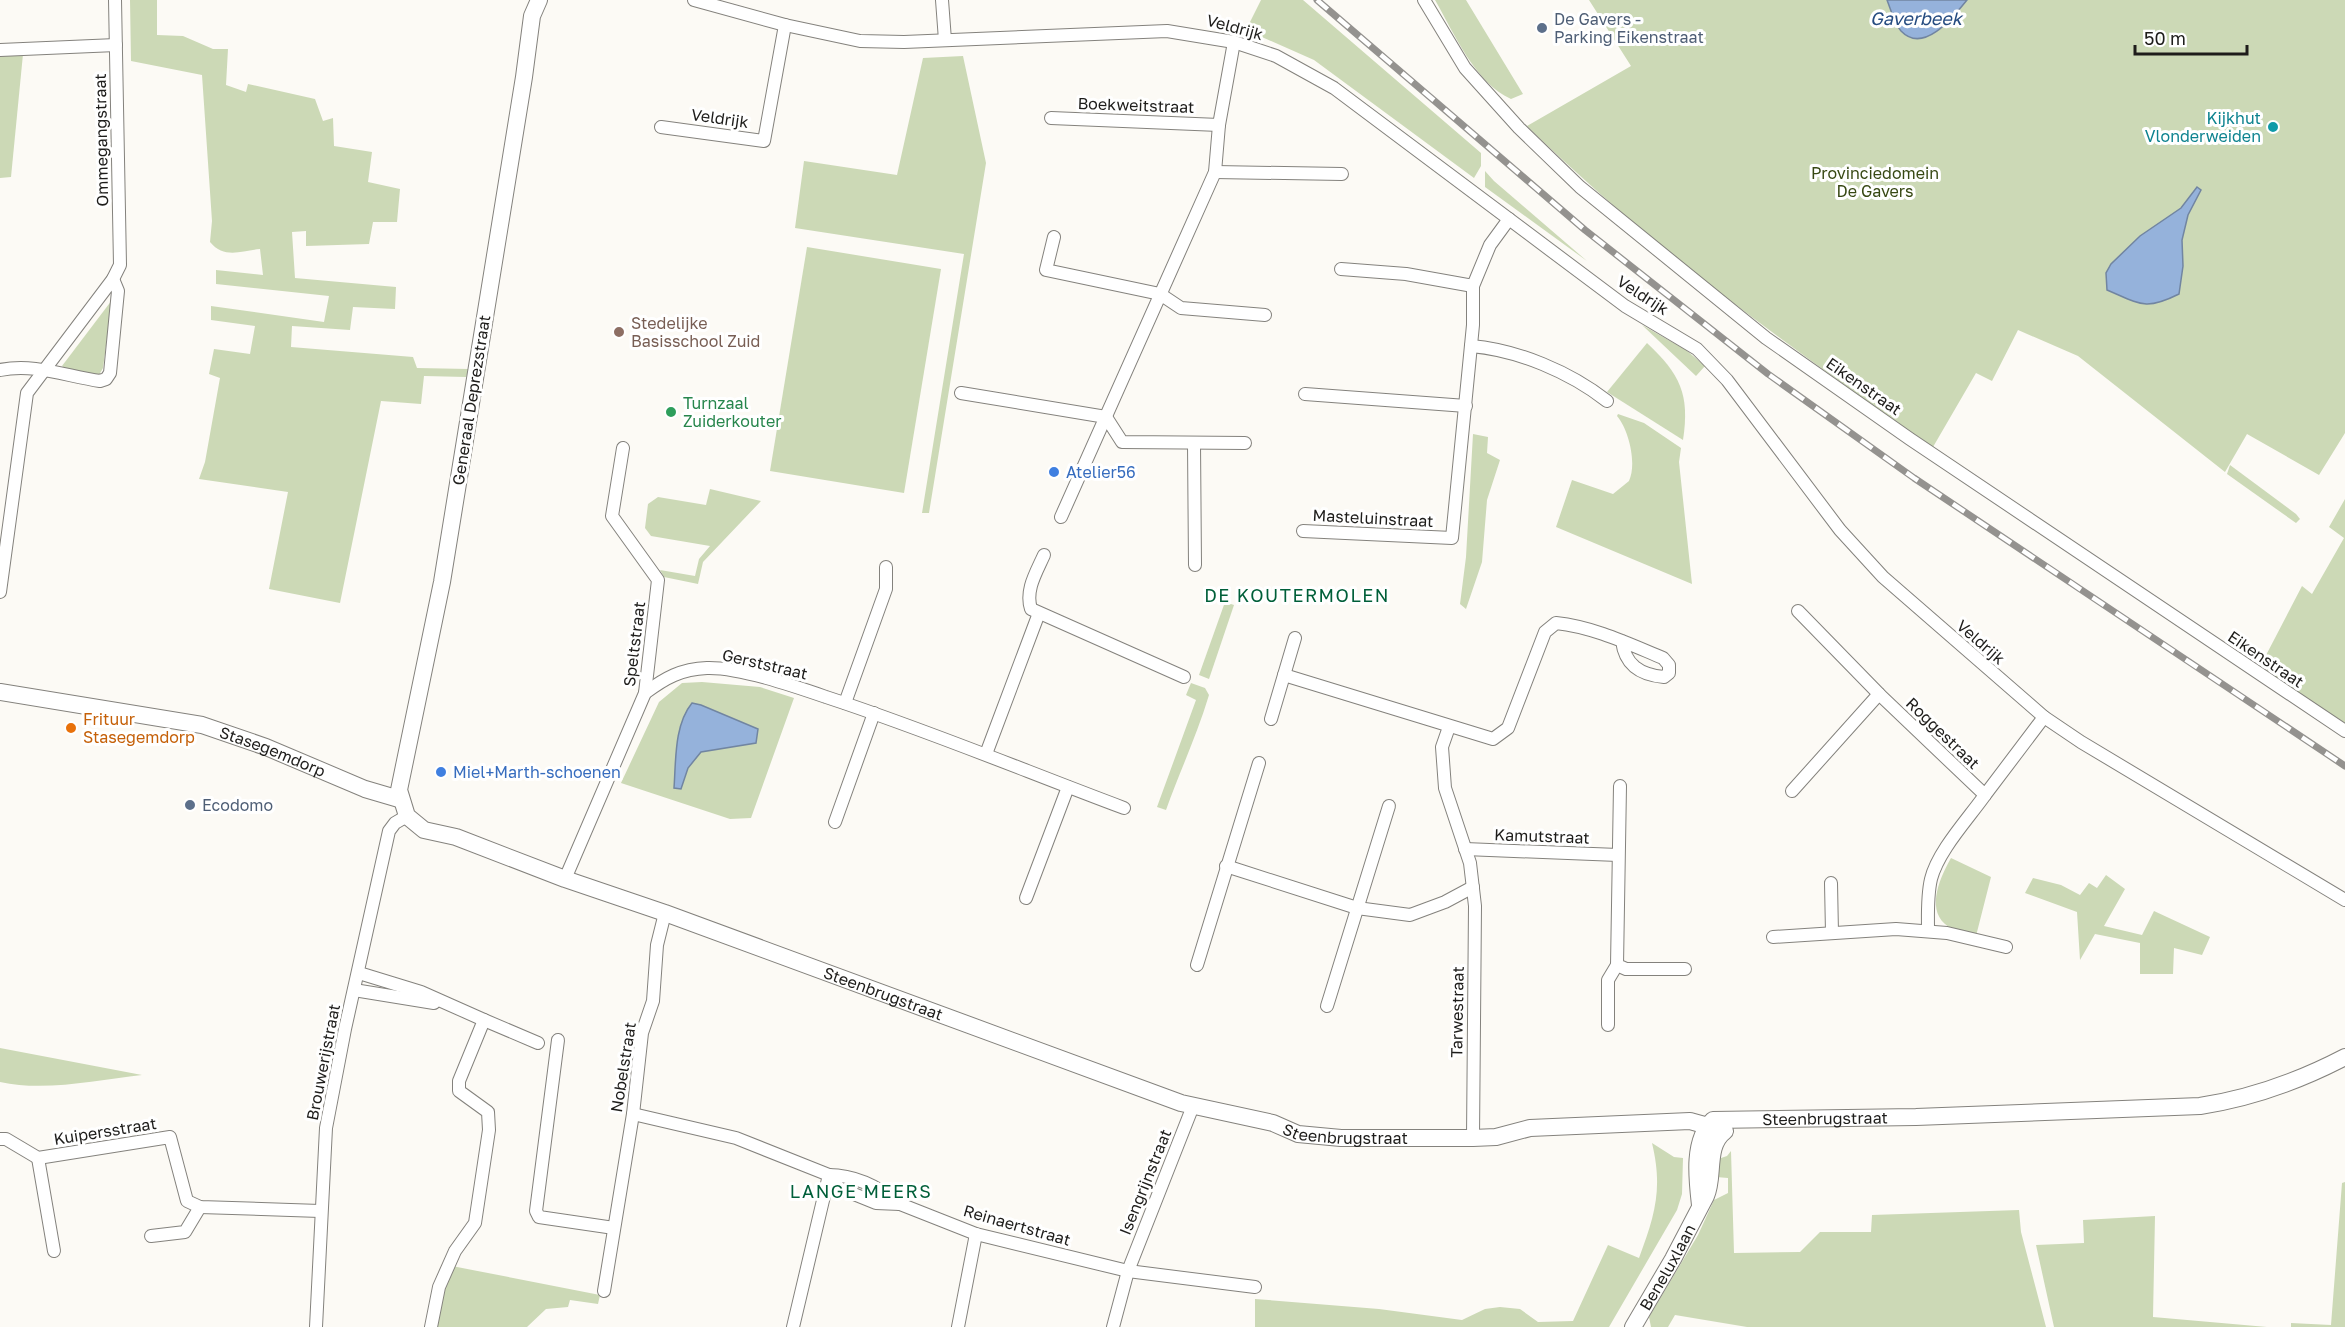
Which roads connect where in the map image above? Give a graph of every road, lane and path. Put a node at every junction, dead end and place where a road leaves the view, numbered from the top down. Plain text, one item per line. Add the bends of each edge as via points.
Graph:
1 (115, 0) edge
2 (539, 0) edge
3 (694, 0) edge
4 (942, 0) edge
5 (1424, 0) edge
6 (785, 25) junction
7 (945, 40) junction
8 (1234, 42) junction
9 (116, 45) junction
10 (0, 50) edge
11 (1052, 118) dead end
12 (1219, 125) junction
13 (661, 127) dead end
14 (1215, 172) junction
15 (1342, 174) dead end
16 (1509, 219) junction
17 (1054, 237) dead end
18 (1341, 269) dead end
19 (113, 279) junction
20 (1473, 286) junction
21 (1160, 294) junction
22 (1265, 315) dead end
23 (1471, 346) junction
24 (44, 369) junction
25 (0, 370) edge
26 (961, 393) dead end
27 (1305, 394) dead end
28 (1607, 401) dead end
29 (1466, 406) junction
30 (1106, 417) junction
31 (1245, 443) dead end
32 (1194, 444) junction
33 (623, 448) dead end
34 (1061, 517) dead end
35 (1303, 531) dead end
36 (1044, 555) dead end
37 (1195, 565) dead end
38 (886, 567) dead end
39 (0, 592) edge
40 (1798, 611) dead end
41 (1039, 613) junction
42 (1295, 638) dead end
43 (1622, 641) dead end
44 (1284, 675) junction
45 (1184, 676) dead end
46 (0, 692) edge
47 (645, 693) junction
48 (1879, 694) junction
49 (845, 703) junction
50 (874, 713) junction
51 (2044, 717) junction
52 (1271, 719) dead end
53 (1449, 727) junction
54 (2345, 731) edge
55 (986, 754) junction
56 (1258, 762) dead end
57 (1620, 786) dead end
58 (1068, 787) junction
59 (1791, 791) dead end
60 (1985, 795) junction
61 (399, 799) junction
62 (1389, 806) dead end
63 (1124, 808) dead end
64 (407, 816) junction
65 (835, 822) dead end
66 (1465, 849) junction
67 (1618, 855) junction
68 (1226, 866) junction
69 (565, 879) junction
70 (1831, 883) dead end
71 (1473, 887) junction
72 (1026, 898) dead end
73 (2345, 900) edge
74 (1357, 908) junction
75 (665, 913) junction
76 (1928, 931) junction
77 (1832, 933) junction
78 (1773, 937) dead end
79 (2006, 948) dead end
80 (1197, 965) dead end
81 (1617, 965) junction
82 (1685, 969) dead end
83 (359, 973) junction
84 (354, 990) junction
85 (1327, 1006) dead end
86 (459, 1007) junction
87 (484, 1020) junction
88 (1608, 1025) dead end
89 (558, 1040) dead end
90 (538, 1043) dead end
91 (2345, 1058) edge
92 (1193, 1106) junction
93 (633, 1114) junction
94 (1713, 1131) junction
95 (1473, 1138) junction
96 (0, 1139) edge
97 (38, 1158) junction
98 (829, 1174) junction
99 (200, 1207) junction
100 (320, 1210) junction
101 (614, 1228) junction
102 (976, 1234) junction
103 (151, 1236) dead end
104 (54, 1251) dead end
105 (1128, 1271) junction
106 (1255, 1287) dead end
107 (604, 1291) dead end
108 (316, 1327) edge
109 (431, 1327) edge
110 (793, 1327) edge
111 (958, 1327) edge
112 (1113, 1327) edge
113 (1633, 1327) edge

1 - 9 street, Ommegangstraat
2 - 61 street, Generaal Deprezstraat via 531,16 442,582
3 - 6 street, Veldrijk
4 - 7 street
5 - 54 street, Eikenstraat via 1465,69 1519,128 1580,187 1766,338
6 - 7 street, Veldrijk via 860,41
6 - 13 street, Veldrijk via 764,141
7 - 8 street, Veldrijk via 1140,31 1198,34
8 - 12 street
8 - 16 street, Veldrijk via 1276,56 1334,88
9 - 10 street
9 - 19 street, Ommegangstraat via 120,265
11 - 12 street, Boekweitstraat
12 - 14 street
14 - 15 street
14 - 21 street
16 - 20 street, Masteluinstraat via 1490,245
16 - 51 street, Veldrijk via 1625,306 1710,361 1840,530 1876,569
17 - 21 street via 1046,270
18 - 20 street via 1406,274
19 - 24 street, Ommegangstraat
19 - 24 street, Ommegangstraat via 118,291 110,373 106,379
20 - 23 street, Masteluinstraat
21 - 22 street via 1181,308
21 - 30 street
23 - 28 street via 1491,348 1562,372
23 - 29 street, Masteluinstraat
24 - 25 street via 30,366
24 - 39 street, Ommegangstraat via 27,393
26 - 30 street
27 - 29 street
29 - 35 street, Masteluinstraat via 1452,538
30 - 32 street via 1122,442
30 - 34 street
31 - 32 street
32 - 37 street
33 - 47 street, Speltstraat via 612,516 658,580
36 - 41 street via 1028,599 1031,609
38 - 49 street via 886,589
40 - 48 street, Roggestraat
41 - 45 street
41 - 55 street
42 - 44 street
43 - 53 street via 1556,623 1545,632 1508,728 1493,739
44 - 52 street
44 - 53 street
46 - 61 street, Stasegemdorp via 223,730 365,789
47 - 49 street, Gerststraat via 684,670 710,668 777,680
47 - 69 street, Speltstraat
48 - 59 street
48 - 60 street, Roggestraat
49 - 50 street, Gerststraat
50 - 55 street, Gerststraat
50 - 65 street
51 - 60 street, Roggestraat
51 - 73 street, Veldrijk
53 - 66 street, Tarwestraat via 1442,747 1446,788
55 - 58 street, Gerststraat
56 - 68 street
57 - 67 street
58 - 63 street, Gerststraat
58 - 72 street
60 - 76 street, Roggestraat via 1939,860 1928,894
61 - 64 street
62 - 74 street
64 - 69 street, Steenbrugstraat via 424,830 456,837
64 - 83 street, Brouwerijstraat via 389,831
66 - 67 street, Kamutstraat
66 - 71 street, Tarwestraat
67 - 81 street
68 - 74 street
68 - 80 street
69 - 75 street, Steenbrugstraat
70 - 77 street
71 - 74 street via 1410,915
71 - 95 street, Tarwestraat
74 - 85 street
75 - 92 street, Steenbrugstraat
75 - 93 street, Nobelstraat via 657,945 653,1001 642,1033
76 - 77 street
76 - 79 street
77 - 78 street
81 - 82 street via 1626,969
81 - 88 street via 1608,980
83 - 84 street, Brouwerijstraat
83 - 86 street
84 - 86 street
84 - 100 street, Brouwerijstraat via 326,1128
86 - 87 street
87 - 90 street
87 - 109 street via 459,1081 459,1091 489,1112 475,1222 455,1251 439,1287
89 - 101 street via 536,1211 539,1217
91 - 94 street, Steenbrugstraat via 2274,1089 2200,1106 1719,1119
92 - 95 street, Steenbrugstraat via 1273,1123 1298,1134 1341,1138
92 - 105 street, Isengrijnstraat
93 - 98 street, Reinaertstraat via 736,1138
93 - 101 street, Nobelstraat
94 - 95 street, Steenbrugstraat via 1690,1121 1530,1128
94 - 113 street, Beneluxlaan via 1701,1139 1700,1205
96 - 97 street, Kuipersstraat via 6,1138
97 - 99 street, Kuipersstraat via 170,1137 187,1201
97 - 104 street, Kuipersstraat
98 - 102 street, Reinaertstraat via 839,1188 876,1203 900,1203
98 - 110 street
99 - 100 street
99 - 103 street via 185,1232
100 - 108 street, Brouwerijstraat
101 - 107 street, Nobelstraat
102 - 105 street, Reinaertstraat
102 - 111 street
105 - 106 street
105 - 112 street, Isengrijnstraat

